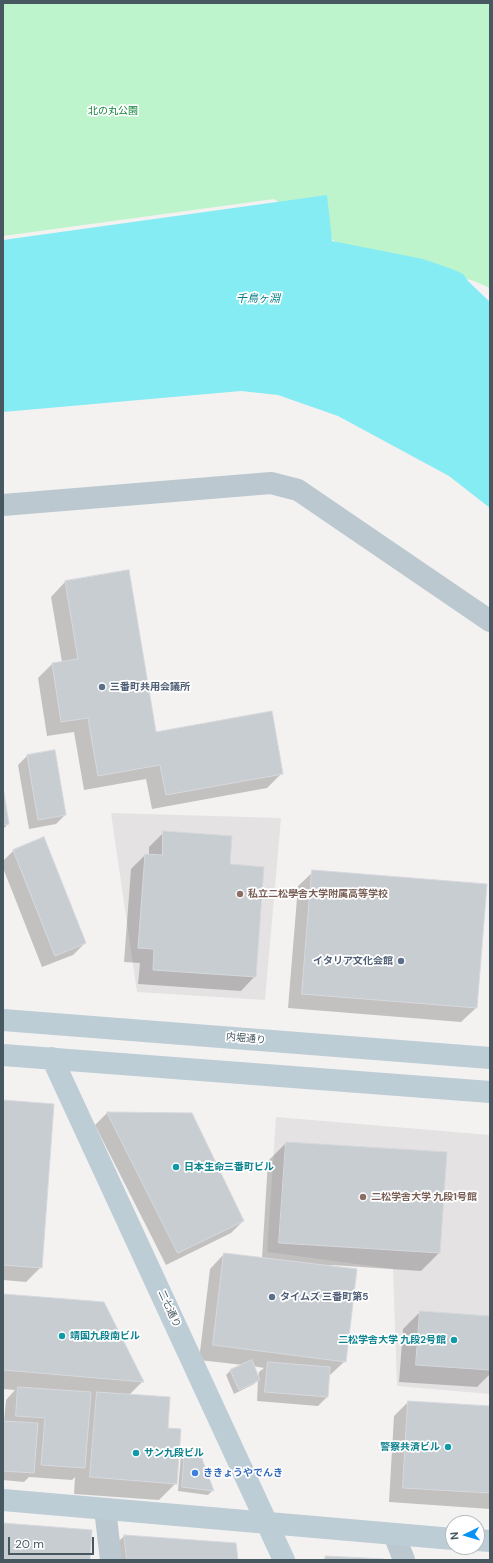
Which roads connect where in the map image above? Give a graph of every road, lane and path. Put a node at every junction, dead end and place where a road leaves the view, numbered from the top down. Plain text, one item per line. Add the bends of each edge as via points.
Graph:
1 (3, 505) edge
2 (490, 621) edge
3 (3, 1020) edge
4 (3, 1055) edge
5 (52, 1058) junction
6 (490, 1058) edge
7 (490, 1092) edge
8 (3, 1500) edge
9 (105, 1509) junction
10 (268, 1524) junction
11 (394, 1534) junction
12 (445, 1537) edge
13 (111, 1560) edge
14 (284, 1560) edge
15 (404, 1560) edge

1 - 2 street via 271,483 298,490
3 - 6 street, 内堀通り
4 - 5 street
5 - 7 street
5 - 10 street, 二七通り
8 - 9 street
9 - 10 street
9 - 13 street
10 - 11 street
10 - 14 street, 二七通り
11 - 12 street
11 - 15 street

